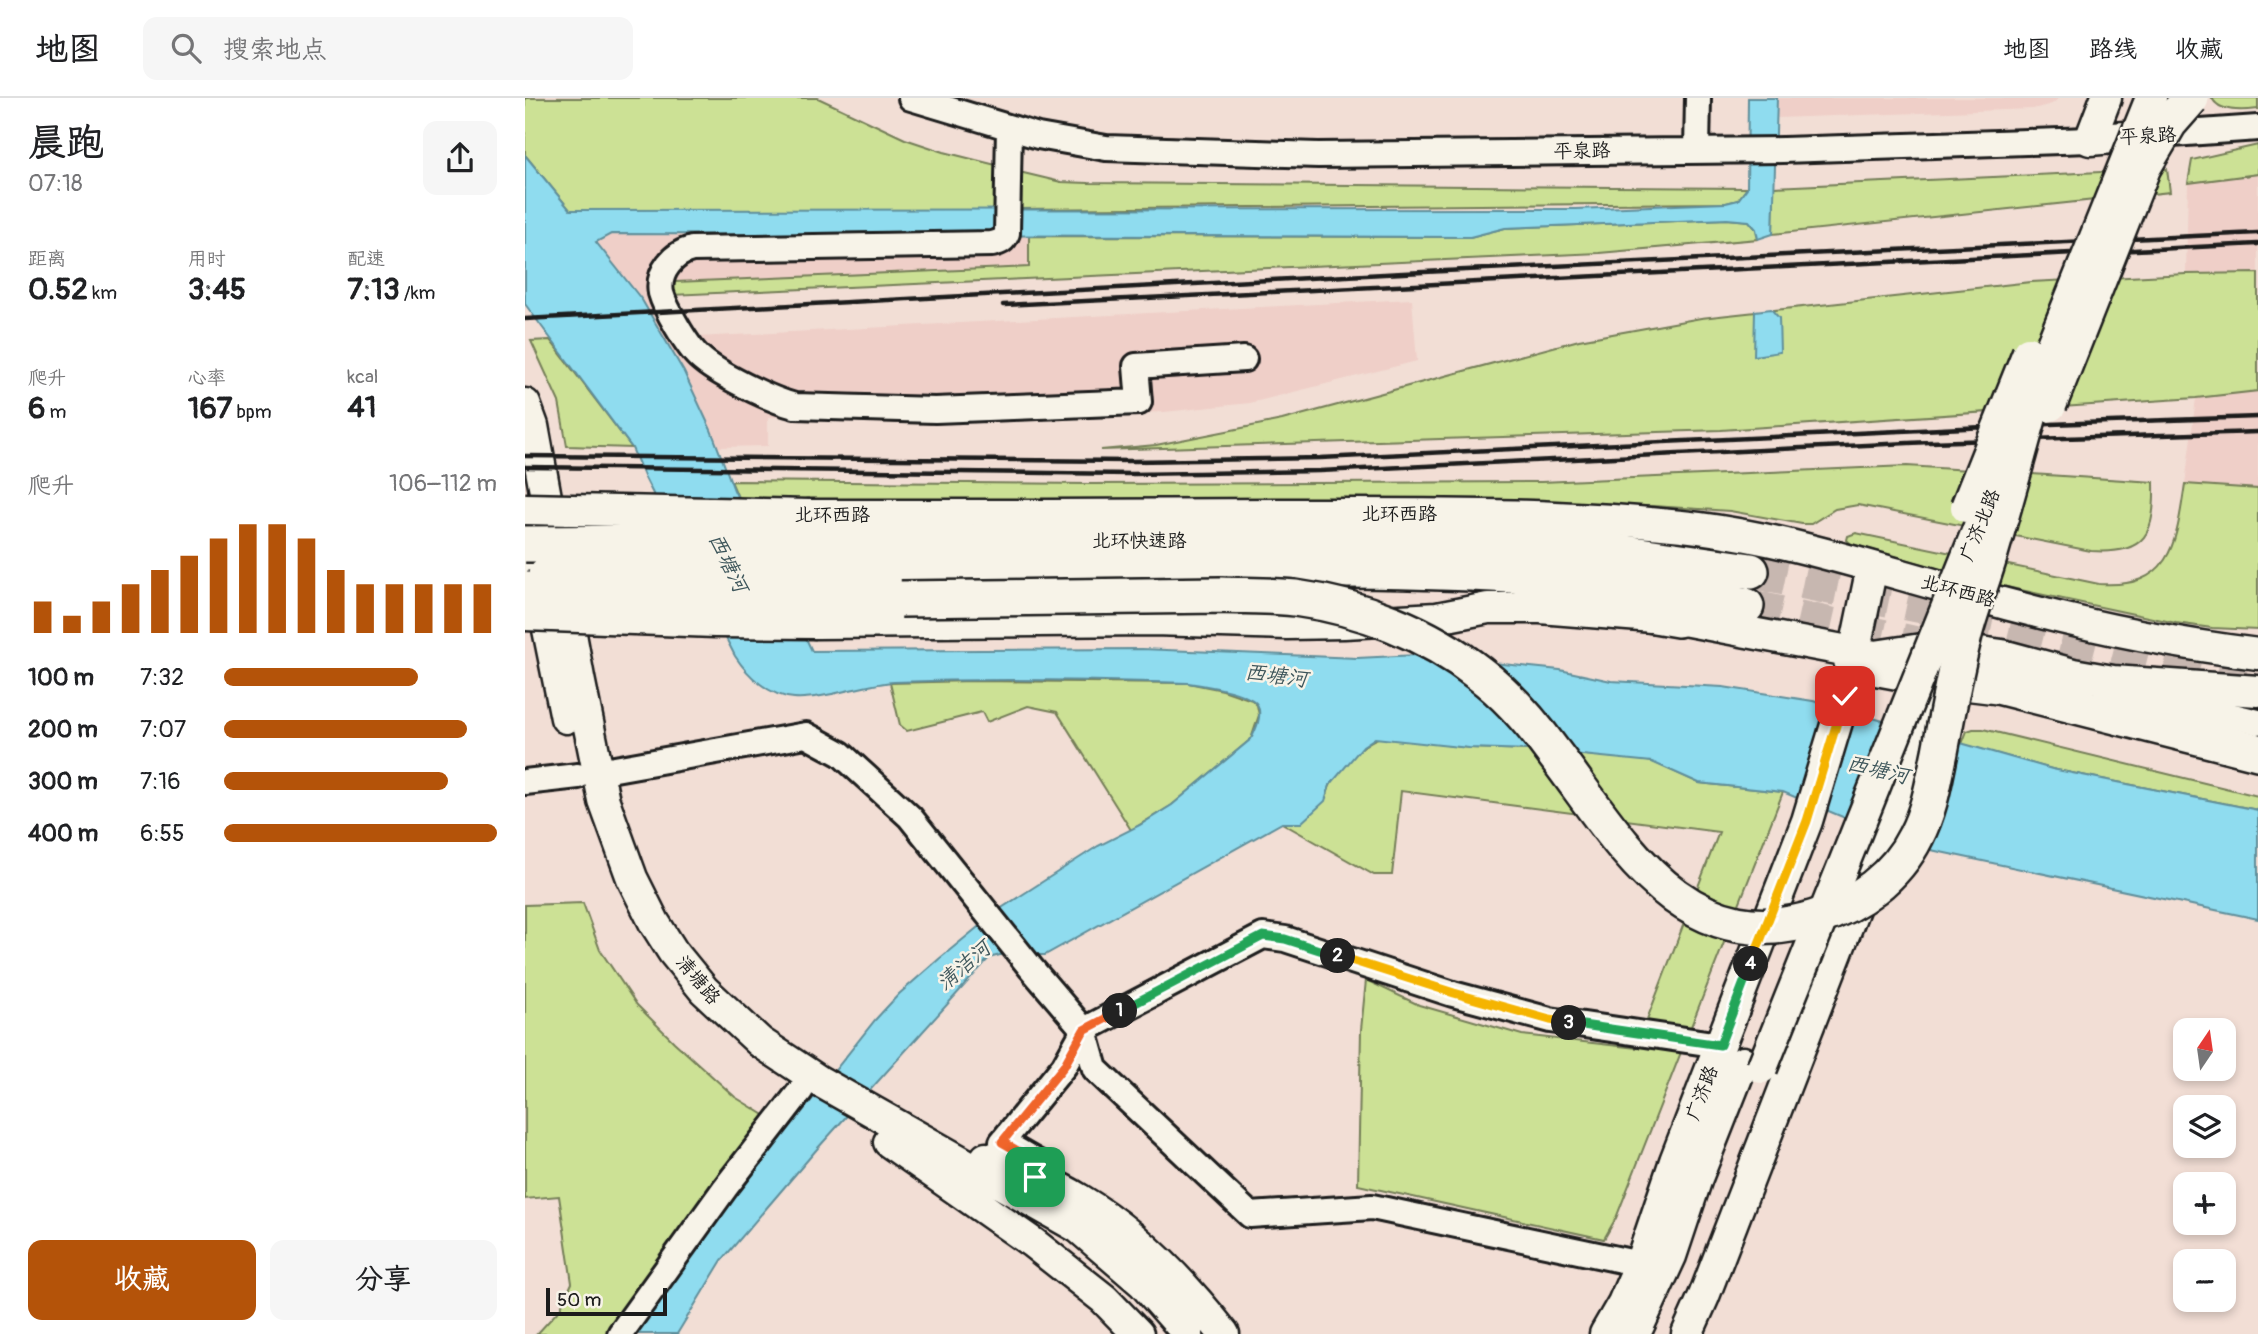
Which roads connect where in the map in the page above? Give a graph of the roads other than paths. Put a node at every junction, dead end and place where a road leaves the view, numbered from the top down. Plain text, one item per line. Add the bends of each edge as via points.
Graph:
1 (911, 98) edge
2 (1698, 98) edge
3 (2106, 98) edge
4 (2130, 98) edge
5 (2151, 98) edge
6 (2175, 98) edge
7 (2191, 98) edge
8 (1009, 128) junction
9 (2258, 128) edge
10 (2158, 135) junction
11 (2090, 140) junction
12 (1697, 150) junction
13 (2139, 176) junction
14 (2084, 260) junction
15 (1244, 359) dead end
16 (2042, 368) junction
17 (525, 404) edge
18 (525, 509) edge
19 (525, 516) edge
20 (525, 544) edge
21 (1990, 554) junction
22 (1872, 567) junction
23 (1195, 570) junction
24 (1751, 570) tunnel mouth
25 (813, 571) junction
26 (525, 575) edge
27 (525, 590) edge
28 (1972, 595) junction
29 (1746, 606) tunnel mouth
30 (525, 615) edge
31 (1437, 618) junction
32 (1678, 619) junction
33 (2258, 654) edge
34 (1946, 661) junction
35 (1850, 671) junction
36 (2258, 691) edge
37 (2258, 722) edge
38 (2258, 752) edge
39 (588, 774) junction
40 (525, 782) edge
41 (1084, 1030) junction
42 (1742, 1058) junction
43 (810, 1089) junction
44 (895, 1134) junction
45 (1035, 1177) junction
46 (1074, 1234) junction
47 (1640, 1264) junction
48 (620, 1334) edge
49 (1138, 1334) edge
50 (1170, 1334) edge
51 (1188, 1334) edge
52 (1224, 1334) edge
53 (1605, 1334) edge
54 (1635, 1334) edge
55 (1658, 1334) edge
56 (1687, 1334) edge

1 - 8 street, 平泉路
2 - 12 street
3 - 11 main road
4 - 42 main road, 广济北路, bridge
5 - 14 main road, 广济北路, bridge
6 - 10 main road
7 - 13 highway, bridge via 2162,132
8 - 12 street, 平泉路 via 1106,148 1318,155
8 - 15 street via 1005,239 992,244 692,248 679,252 667,265 661,293 685,341 700,359 750,388 795,406 936,410 1139,402 1136,366
9 - 10 street, 平泉路
10 - 11 main road, 平泉路
11 - 12 street, 平泉路
13 - 14 highway, bridge
13 - 21 highway, bridge
14 - 16 main road, 广济北路, bridge
16 - 21 highway, bridge
16 - 42 main road, 广济北路, bridge
17 - 39 main road, 清塘路 via 533,426
18 - 25 main road, 北环西路, bridge
19 - 39 main road, 清塘路
20 - 25 highway, 北环快速路, bridge
21 - 25 highway, bridge via 1963,637 1930,799 1912,845 1881,881 1851,902 1808,920 1773,925 1716,918 1663,889 1624,848 1541,736 1499,691 1446,651 1378,618 1324,603 1265,596 901,599
22 - 25 main road, 北环西路 via 1743,535 1591,518 1476,514
22 - 28 main road, 北环西路
22 - 35 main road, 广济路
23 - 25 highway, 北环快速路
23 - 29 highway, 北环快速路 via 1530,576 1680,593
23 - 32 highway via 1328,585 1477,589
24 - 25 highway, 北环快速路 via 1618,552 1476,541
25 - 26 highway, 北环快速路, bridge
25 - 27 highway, bridge via 593,599
25 - 30 main road, 北环西路, bridge via 715,622
25 - 31 main road, 北环西路 via 1153,620 1287,624
28 - 33 main road, 北环西路 via 2187,645
28 - 34 main road
31 - 32 main road, 北环西路 via 1516,607
31 - 35 main road via 1570,618 1677,632
32 - 35 main road, 北环西路
34 - 35 highway
34 - 35 main road, 北环西路 via 1913,650
34 - 36 main road, 北环西路 via 2002,655 2113,681
34 - 37 street
34 - 38 highway via 1998,687
34 - 56 main road
35 - 42 main road, 广济路
39 - 40 street
39 - 41 street via 806,735 841,754 910,817
39 - 43 main road, 清塘路 via 594,835 629,915 655,956 722,1031 761,1064
41 - 42 street via 1263,936 1550,1020
41 - 45 street via 1064,1066 1002,1142 1042,1165
41 - 47 street via 1095,1069 1250,1215 1372,1207
42 - 47 main road, 广济路 via 1675,1161
42 - 54 main road, 广济路 via 1671,1256
42 - 55 main road, 广济路 via 1717,1185 1690,1263
43 - 44 main road, 清塘路
43 - 48 street via 725,1188
44 - 45 main road
44 - 46 main road, 清塘路
44 - 49 main road via 1104,1299
45 - 52 main road via 1079,1199 1130,1236
46 - 50 main road, 清塘路
46 - 51 main road, 清塘路 via 1143,1283
47 - 53 main road, 广济路

